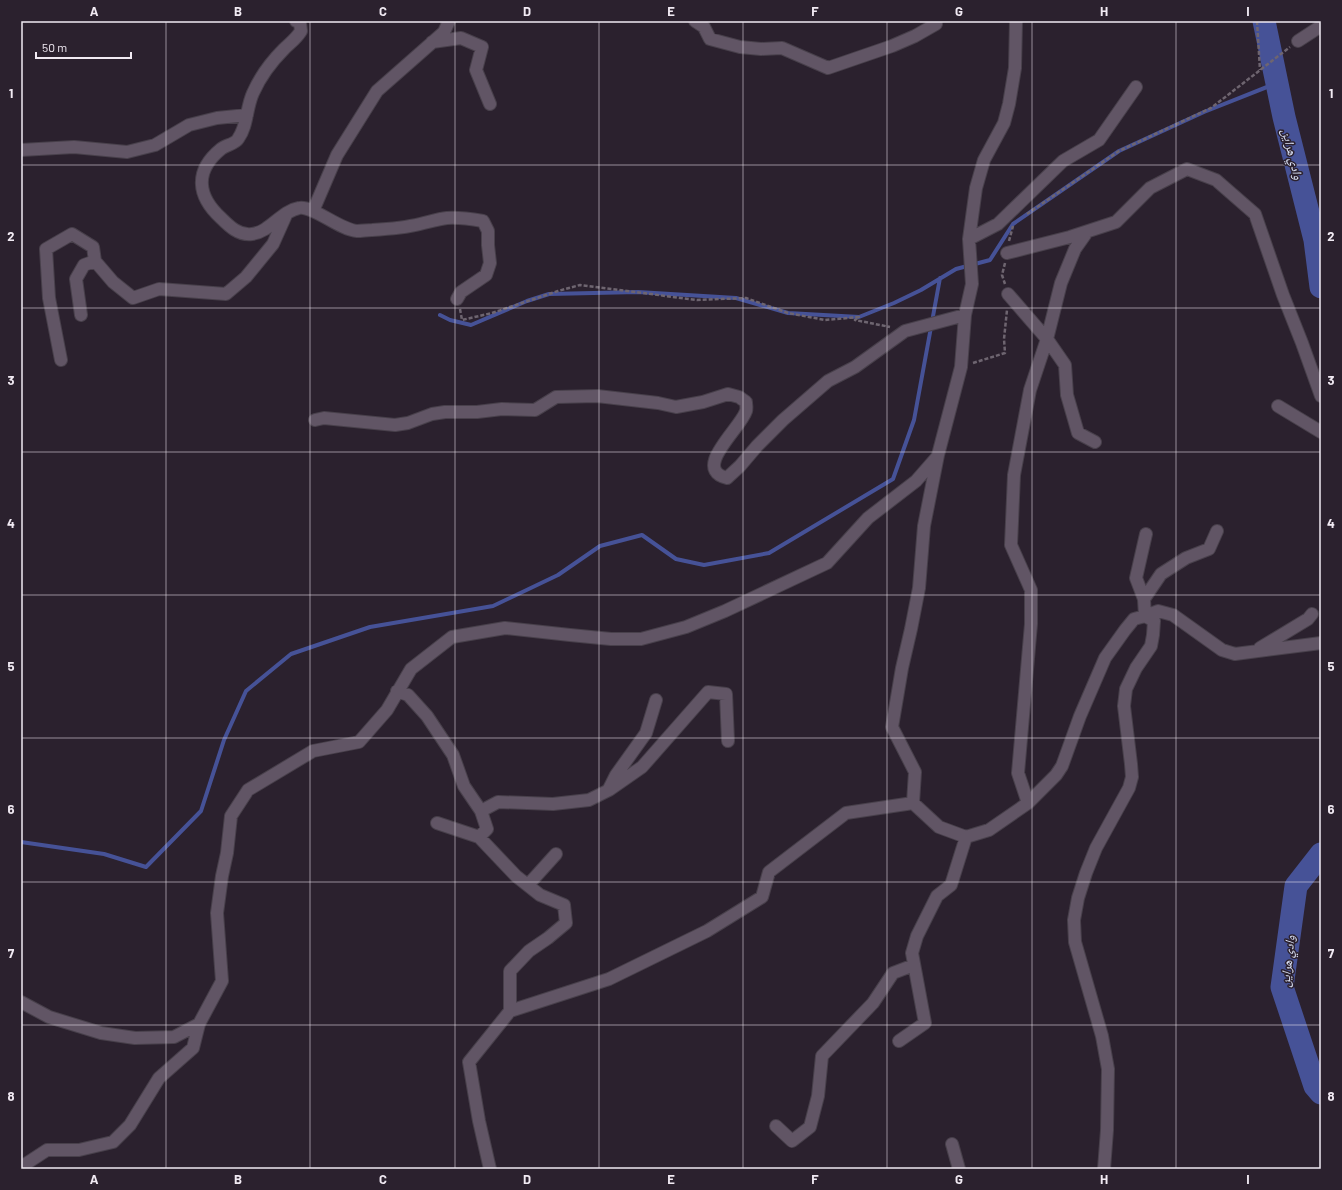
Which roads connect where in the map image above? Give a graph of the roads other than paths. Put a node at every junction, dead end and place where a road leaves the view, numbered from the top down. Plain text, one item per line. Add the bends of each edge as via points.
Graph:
1 (296, 21) edge
2 (449, 21) edge
3 (695, 21) edge
4 (1016, 21) edge
5 (936, 22) edge
6 (1321, 26) edge
7 (1298, 41) road end
8 (432, 42) junction
9 (1136, 88) dead end
10 (490, 104) dead end
11 (247, 115) junction
12 (21, 150) edge
13 (313, 211) junction
14 (286, 213) junction
15 (1087, 232) junction
16 (970, 243) junction
17 (1007, 254) road end
18 (95, 261) junction
19 (1008, 294) road end
20 (457, 299) road end
21 (81, 315) dead end
22 (965, 315) junction
23 (1047, 339) junction
24 (61, 360) dead end
25 (1321, 396) edge
26 (1278, 406) dead end
27 (315, 420) dead end
28 (1321, 432) edge
29 (1095, 442) dead end
30 (938, 455) junction
31 (1217, 531) dead end
32 (1146, 534) dead end
33 (1144, 599) junction
34 (1312, 614) dead end
35 (1145, 616) junction
36 (1321, 643) edge
37 (1256, 651) junction
38 (397, 691) junction
39 (656, 700) dead end
40 (728, 741) dead end
41 (609, 790) junction
42 (913, 803) junction
43 (1028, 803) junction
44 (481, 811) junction
45 (437, 823) dead end
46 (479, 837) junction
47 (966, 837) junction
48 (556, 854) dead end
49 (528, 885) junction
50 (914, 965) junction
51 (21, 1002) edge
52 (510, 1011) junction
53 (199, 1024) junction
54 (899, 1041) dead end
55 (776, 1126) dead end
56 (952, 1144) dead end
57 (21, 1167) edge
58 (490, 1169) edge
59 (959, 1169) edge
60 (1104, 1169) edge

1 - 11 street via 300,23 301,32 262,76 248,105
2 - 8 street via 444,32
3 - 5 street via 704,27 710,40 740,47 782,48 828,68 892,46 915,36
4 - 16 street via 1015,68 1009,104 1004,123 984,160 976,188
6 - 7 street
8 - 10 street via 461,38 482,47 476,70
8 - 13 street via 377,91 337,155
9 - 16 street via 1099,140 1063,161 998,224
11 - 12 street via 217,118 189,125 155,145 127,152 74,147
11 - 14 street via 244,129 237,141 211,157 203,172 203,194 210,207 221,218 235,230 245,234 261,231
13 - 14 street via 299,208
13 - 20 street via 356,231 400,228 447,218 483,221 488,231 490,263 486,275 461,292
14 - 18 street via 272,244 246,277 226,294 159,289 132,298 113,282
15 - 17 street
15 - 23 street via 1076,249 1061,283
15 - 25 street via 1116,222 1150,188 1187,169 1216,180 1255,214
16 - 22 street via 972,284
18 - 21 street via 84,265 76,279
18 - 24 street via 93,247 72,234 46,249 49,298
19 - 23 street
22 - 27 street via 905,331 855,367 828,381 783,420 727,478 720,476 714,468 714,459 747,410 746,402 728,394 676,407 597,396 556,397 535,410 444,412 395,425 324,418
22 - 30 street via 961,368
23 - 29 street via 1065,365 1067,395 1078,433
23 - 43 street via 1030,390 1014,475 1011,545 1031,590 1031,624 1018,773
26 - 28 street
30 - 38 street via 916,481 868,518 826,564 725,611 686,627 642,639 604,638 505,628 452,637 411,669
30 - 42 street via 924,526 919,588 892,728 915,772
31 - 33 street via 1209,549 1186,558 1161,574
32 - 33 street via 1136,578
33 - 35 street
34 - 37 street via 1299,625
35 - 37 street via 1158,611 1173,615 1222,650 1235,654
35 - 43 street via 1134,619 1105,658 1064,760 1056,775
35 - 60 street via 1154,621 1151,646 1126,689 1124,706 1132,777 1129,788 1093,854 1078,898 1074,920 1075,942 1102,1036 1108,1069
36 - 37 street
38 - 44 street via 408,695 427,716 453,756 464,786
38 - 53 street via 387,710 359,742 314,751 248,790 231,816 217,913 222,981
39 - 41 street via 646,733 616,775
40 - 41 street via 726,694 708,692 642,767
41 - 44 street via 589,800 553,804 498,802
42 - 47 street via 939,827
42 - 52 street via 846,813 769,872 762,897 706,930 609,979
43 - 47 street via 989,830
44 - 46 street via 487,829
45 - 46 street
46 - 49 street
47 - 50 street via 951,885 937,896 918,936 912,953
48 - 49 street
49 - 52 street via 540,895 564,905 566,924 529,951 510,971
50 - 54 street via 925,1023
50 - 55 street via 893,973 873,1003 822,1056 818,1096 810,1128 792,1141
51 - 53 street via 49,1017 101,1033 135,1038 174,1037
52 - 58 street via 469,1062
53 - 57 street via 193,1048 160,1078 130,1125 113,1142 79,1150 47,1150
56 - 59 street

